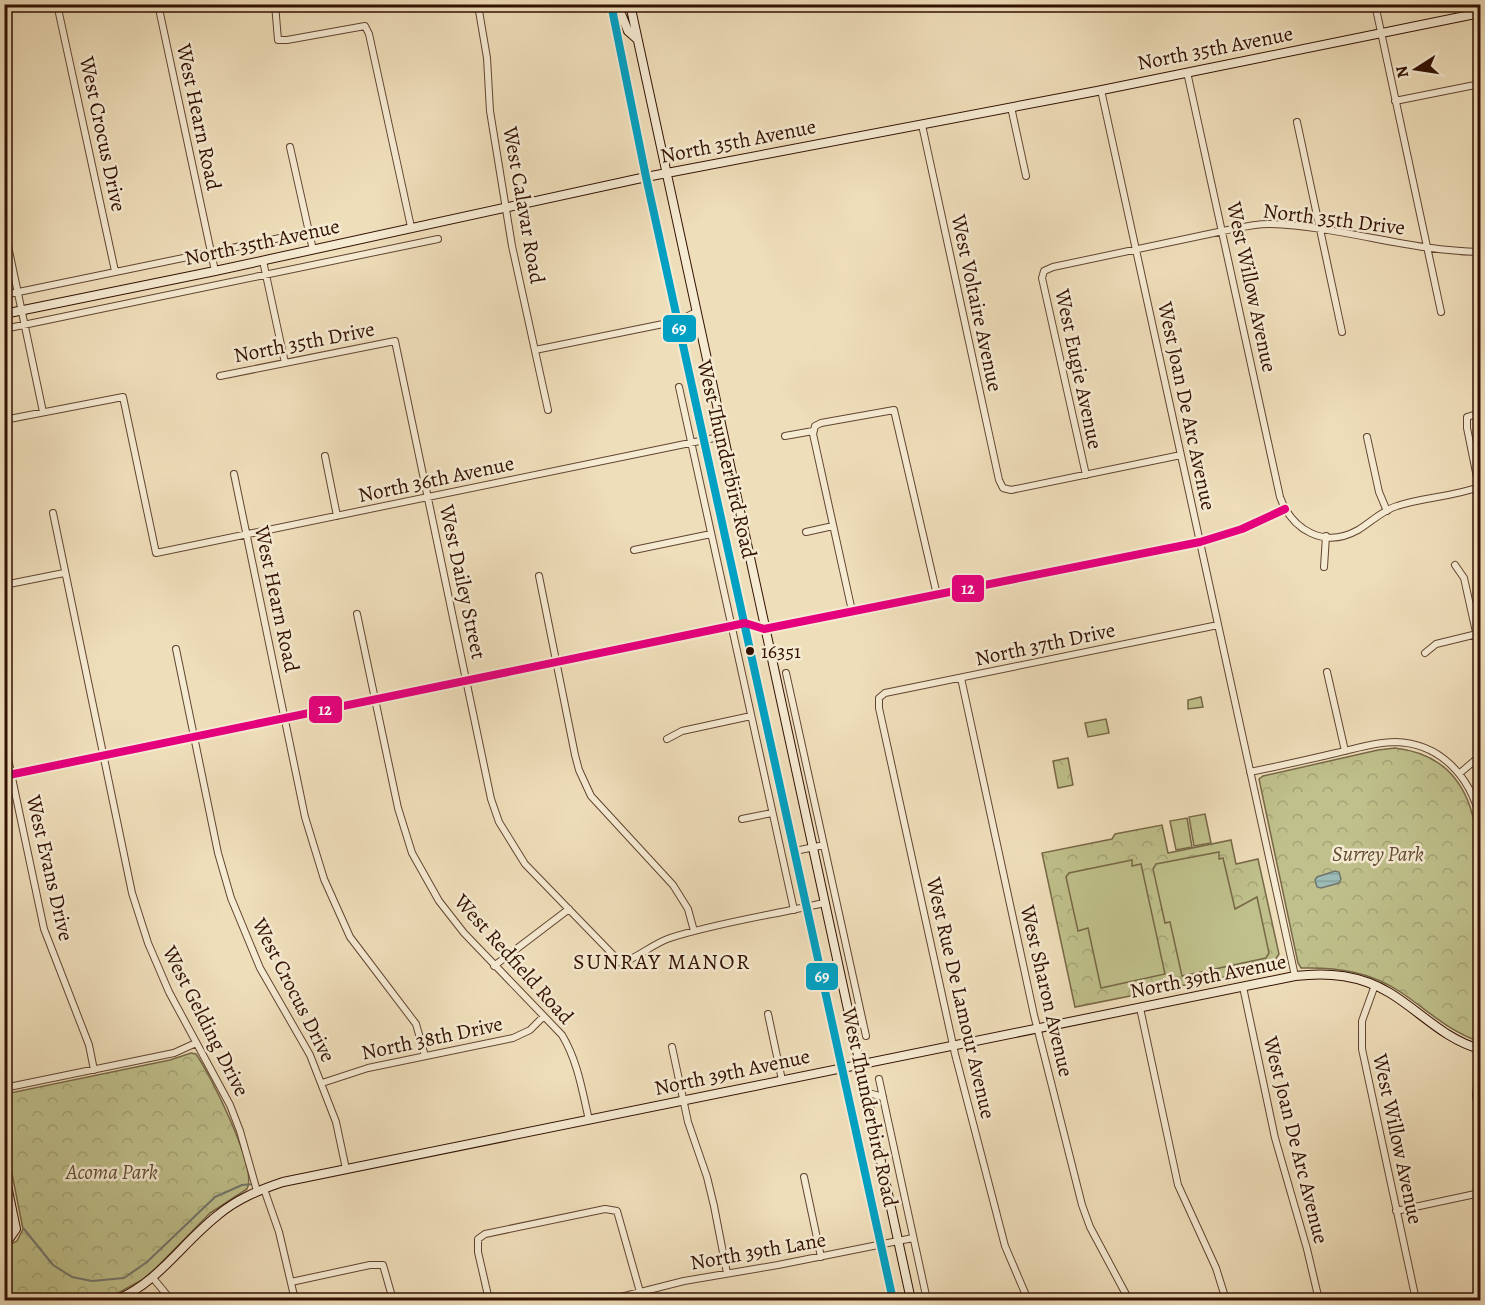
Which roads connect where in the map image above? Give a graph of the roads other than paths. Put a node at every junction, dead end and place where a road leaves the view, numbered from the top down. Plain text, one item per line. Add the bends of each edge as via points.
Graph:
1 (57, 4) edge
2 (158, 4) edge
3 (275, 4) edge
4 (611, 4) edge
5 (617, 4) edge
6 (630, 4) edge
7 (1375, 4) edge
8 (478, 5) edge
9 (1480, 13) edge
10 (1381, 34) junction
11 (638, 40) junction
12 (1187, 72) junction
13 (1480, 84) edge
14 (1101, 90) junction
15 (1395, 102) junction
16 (1011, 107) junction
17 (1297, 122) dead end
18 (922, 125) junction
19 (290, 147) dead end
20 (666, 173) junction
21 (646, 177) junction
22 (1026, 177) dead end
23 (506, 206) junction
24 (4, 227) edge
25 (411, 227) junction
26 (1320, 230) junction
27 (1223, 231) junction
28 (309, 232) junction
29 (438, 239) dead end
30 (1426, 247) junction
31 (313, 250) junction
32 (1136, 250) junction
33 (211, 252) junction
34 (1480, 252) edge
35 (263, 261) junction
36 (115, 271) junction
37 (215, 271) junction
38 (1044, 271) joint
39 (266, 275) junction
40 (18, 292) junction
41 (4, 295) edge
42 (22, 310) junction
43 (696, 312) junction
44 (1441, 312) dead end
45 (4, 314) edge
46 (678, 321) junction
47 (25, 325) junction
48 (4, 329) edge
49 (1342, 332) dead end
50 (395, 341) joint
51 (536, 350) junction
52 (285, 363) junction
53 (220, 376) dead end
54 (679, 387) dead end
55 (548, 410) dead end
56 (43, 412) junction
57 (1480, 413) edge
58 (4, 420) edge
59 (814, 429) junction
60 (724, 436) junction
61 (785, 436) dead end
62 (1367, 436) dead end
63 (704, 441) junction
64 (691, 443) junction
65 (1180, 455) junction
66 (325, 456) dead end
67 (234, 474) dead end
68 (1086, 475) junction
69 (429, 497) junction
70 (1285, 509) junction
71 (1387, 511) junction
72 (53, 513) dead end
73 (338, 516) junction
74 (833, 526) junction
75 (806, 532) dead end
76 (711, 534) junction
77 (247, 535) junction
78 (1326, 537) junction
79 (1200, 542) junction
80 (634, 550) dead end
81 (1455, 564) dead end
82 (1324, 567) dead end
83 (64, 573) junction
84 (539, 576) dead end
85 (4, 585) edge
86 (937, 595) junction
87 (852, 611) junction
88 (357, 614) dead end
89 (745, 623) junction
90 (731, 626) junction
91 (1218, 626) junction
92 (764, 629) junction
93 (1477, 634) junction
94 (176, 649) dead end
95 (1480, 650) edge
96 (1425, 653) dead end
97 (556, 662) junction
98 (1327, 672) dead end
99 (786, 673) dead end
100 (961, 678) junction
101 (466, 681) junction
102 (776, 681) junction
103 (789, 686) junction
104 (879, 698) joint
105 (375, 700) junction
106 (751, 716) junction
107 (285, 718) junction
108 (194, 737) junction
109 (4, 740) edge
110 (667, 740) dead end
111 (1345, 752) junction
112 (103, 755) junction
113 (1480, 756) edge
114 (1250, 772) junction
115 (1460, 773) junction
116 (8, 775) edge
117 (772, 813) junction
118 (1480, 818) edge
119 (742, 819) dead end
120 (824, 845) junction
121 (812, 847) junction
122 (795, 851) junction
123 (824, 903) junction
124 (807, 907) junction
125 (569, 909) junction
126 (794, 910) junction
127 (694, 931) junction
128 (494, 966) junction
129 (1295, 976) junction
130 (1375, 985) junction
131 (1243, 987) junction
132 (1140, 1008) junction
133 (768, 1014) dead end
134 (543, 1017) junction
135 (863, 1022) junction
136 (1037, 1028) junction
137 (852, 1032) junction
138 (866, 1036) dead end
139 (196, 1043) junction
140 (953, 1045) junction
141 (672, 1047) dead end
142 (1480, 1049) edge
143 (424, 1056) junction
144 (1480, 1056) edge
145 (859, 1064) junction
146 (843, 1068) junction
147 (94, 1070) junction
148 (879, 1079) dead end
149 (782, 1080) junction
150 (322, 1083) junction
151 (4, 1088) edge
152 (865, 1092) junction
153 (883, 1097) junction
154 (683, 1101) junction
155 (589, 1120) junction
156 (1480, 1126) edge
157 (346, 1169) junction
158 (4, 1171) edge
159 (804, 1177) dead end
160 (260, 1190) junction
161 (1480, 1192) edge
162 (1396, 1211) junction
163 (913, 1238) junction
164 (4, 1240) edge
165 (898, 1241) junction
166 (882, 1245) junction
167 (821, 1257) junction
168 (727, 1273) junction
169 (153, 1278) junction
170 (291, 1282) junction
171 (640, 1292) junction
172 (116, 1300) edge
173 (171, 1300) edge
174 (295, 1300) edge
175 (393, 1300) edge
176 (489, 1300) edge
177 (609, 1300) edge
178 (893, 1300) edge
179 (911, 1300) edge
180 (927, 1300) edge
181 (1028, 1300) edge
182 (1129, 1300) edge
183 (1226, 1300) edge
184 (1319, 1300) edge
185 (1416, 1300) edge

1 - 36 street, West Crocus Drive
2 - 33 street, West Hearn Road
3 - 25 street via 278,40 365,26
4 - 21 main road, West Thunderbird Road
5 - 11 main road via 627,32
6 - 11 main road, West Thunderbird Road
7 - 10 street
8 - 23 street, West Calavar Road
9 - 10 main road, North 35th Avenue
10 - 12 main road, North 35th Avenue
10 - 15 street
11 - 20 main road, West Thunderbird Road
12 - 14 main road, North 35th Avenue
12 - 27 street, West Willow Avenue
13 - 15 street
14 - 16 main road, North 35th Avenue
14 - 32 street, West Joan De Arc Avenue
15 - 30 street
16 - 18 main road, North 35th Avenue
16 - 22 street
17 - 26 street
18 - 20 main road, North 35th Avenue
18 - 68 street, West Voltaire Avenue via 999,480 1003,488 1011,489
19 - 28 street
20 - 21 main road, North 35th Avenue
20 - 43 main road, West Thunderbird Road
21 - 23 main road, North 35th Avenue
21 - 46 main road, West Thunderbird Road
23 - 25 main road, North 35th Avenue
23 - 51 street, West Calavar Road
24 - 40 street
25 - 31 main road, North 35th Avenue
26 - 27 street, North 35th Drive via 1250,225
26 - 30 street, North 35th Drive
26 - 49 street
27 - 32 street, North 35th Drive
27 - 70 street, West Willow Avenue
28 - 31 street
28 - 33 street, North 35th Avenue
29 - 39 street, North 35th Avenue
30 - 34 street, North 35th Drive
30 - 44 street
31 - 35 main road, North 35th Avenue
32 - 38 street, North 35th Drive
32 - 65 street, West Joan De Arc Avenue
33 - 36 street, North 35th Avenue
33 - 37 street, West Hearn Road
35 - 37 main road, North 35th Avenue
35 - 39 street
36 - 40 street, North 35th Avenue
37 - 42 main road, North 35th Avenue
38 - 68 street, West Eugie Avenue via 1042,278
39 - 47 street, North 35th Avenue
39 - 52 street
40 - 41 street, North 35th Avenue
40 - 42 street
42 - 45 main road, North 35th Avenue
42 - 47 street
43 - 46 street
43 - 60 main road, West Thunderbird Road
46 - 51 street
46 - 63 main road, West Thunderbird Road
47 - 48 street, North 35th Avenue
47 - 56 street
50 - 52 street, North 35th Drive
50 - 69 street, West Dailey Street
51 - 55 street, West Calavar Road
52 - 53 street, North 35th Drive
54 - 64 street, West Thunderbird Road
56 - 58 street
56 - 77 street, North 36th Avenue via 123,397 156,553
57 - 71 street via 1467,417 1479,487
59 - 61 street
59 - 74 street
59 - 86 street via 821,423 894,410
60 - 63 street, North 36th Avenue
60 - 92 main road, West Thunderbird Road
62 - 71 street
63 - 64 street, North 36th Avenue
63 - 89 main road, West Thunderbird Road
64 - 69 street, North 36th Avenue
64 - 76 street, West Thunderbird Road
65 - 68 street
65 - 79 street, West Joan De Arc Avenue
66 - 73 street
67 - 77 street, West Hearn Road
69 - 73 street, North 36th Avenue
69 - 101 street, West Dailey Street
70 - 78 street via 1303,530
70 - 79 street via 1242,529
71 - 78 street via 1351,534
72 - 83 street, West Gelding Drive
73 - 77 street, North 36th Avenue
74 - 75 street
74 - 87 street
76 - 80 street
76 - 90 street, West Thunderbird Road
77 - 107 street, West Hearn Road
78 - 82 street
79 - 86 street
79 - 91 street, West Joan De Arc Avenue
81 - 93 street via 1464,578
83 - 85 street
83 - 112 street, West Gelding Drive
84 - 97 street
86 - 87 street
87 - 92 street
88 - 105 street, West Redfield Road
89 - 90 street
89 - 92 street
89 - 122 main road, West Thunderbird Road
90 - 97 street
90 - 106 street, West Thunderbird Road
91 - 100 street, North 37th Drive
91 - 114 street, West Joan De Arc Avenue
92 - 102 main road, West Thunderbird Road
93 - 95 street
93 - 96 street via 1436,644
94 - 108 street, West Crocus Drive
97 - 101 street
97 - 127 street via 584,784 597,805 673,885
98 - 111 street
99 - 103 street, West Thunderbird Road
100 - 104 street, North 37th Drive via 885,693
100 - 136 street, West Sharon Avenue
101 - 105 street
101 - 125 street, West Dailey Street via 487,783 500,822 525,864
102 - 103 street
102 - 121 main road, West Thunderbird Road
103 - 120 street, West Thunderbird Road
104 - 140 street, West Rue De Lamour Avenue
105 - 107 street
105 - 128 street, West Redfield Road via 398,808 412,853 439,901
106 - 110 street via 682,731
106 - 117 street, West Thunderbird Road
107 - 108 street
107 - 143 street, West Hearn Road via 305,817 324,879 350,937 416,1024
108 - 112 street
108 - 150 street, West Crocus Drive via 231,897 260,968 300,1035
109 - 116 street, West Evans Drive
111 - 114 street
111 - 115 street via 1386,743 1407,743 1434,753
112 - 116 street
112 - 139 street, West Gelding Drive via 140,917 169,992
113 - 115 street
114 - 129 street, West Joan De Arc Avenue
115 - 118 street via 1472,791
116 - 147 street, West Evans Drive via 44,929 89,1045
117 - 119 street
117 - 126 street, West Thunderbird Road
120 - 121 street
120 - 135 street, West Thunderbird Road
121 - 122 street
121 - 123 main road, West Thunderbird Road
122 - 124 main road, West Thunderbird Road
123 - 124 street
123 - 137 main road, West Thunderbird Road
124 - 126 street
124 - 146 main road, West Thunderbird Road
125 - 127 street, West Dailey Street via 621,963 660,942
125 - 128 street
126 - 127 street
128 - 134 street, West Redfield Road
129 - 130 main road, North 39th Avenue via 1325,973
129 - 131 main road, North 39th Avenue
130 - 142 main road, North 39th Avenue via 1450,1036
130 - 162 street, West Willow Avenue via 1362,1021 1362,1049
131 - 132 main road, North 39th Avenue
131 - 184 street, West Joan De Arc Avenue via 1275,1138
132 - 136 main road, North 39th Avenue
132 - 183 street via 1178,1185 1216,1268
133 - 149 street
134 - 143 street, North 38th Drive via 530,1030 513,1038
134 - 155 street, West Redfield Road via 562,1035 571,1051
135 - 137 street, West Thunderbird Road
135 - 138 street, West Thunderbird Road
136 - 140 main road, North 39th Avenue
136 - 182 street, West Sharon Avenue via 1082,1205
137 - 145 main road, West Thunderbird Road
139 - 147 street via 174,1053
139 - 160 street, West Gelding Drive via 230,1105
140 - 145 main road, North 39th Avenue
140 - 181 street, West Rue De Lamour Avenue via 1005,1246
141 - 154 street
143 - 150 street, North 38th Drive via 350,1072
144 - 156 street via 1476,1095
145 - 146 main road, North 39th Avenue
145 - 152 main road, West Thunderbird Road
146 - 149 main road, North 39th Avenue
146 - 166 main road, West Thunderbird Road
147 - 151 street
148 - 153 street, West Thunderbird Road
149 - 154 main road, North 39th Avenue
150 - 157 street, West Crocus Drive via 336,1122
152 - 153 street, West Thunderbird Road
152 - 165 main road, West Thunderbird Road
153 - 163 street, West Thunderbird Road
154 - 155 main road, North 39th Avenue
154 - 168 street via 707,1177
155 - 157 main road, North 39th Avenue
157 - 160 main road, North 39th Avenue
158 - 164 main road via 16,1222 14,1235
159 - 167 street
160 - 169 main road, North 39th Avenue via 216,1216
160 - 170 street, West Gelding Drive via 279,1232
161 - 162 street
162 - 185 street, West Willow Avenue
163 - 165 street, North 39th Lane
163 - 180 street, West Thunderbird Road
165 - 166 street, North 39th Lane
165 - 179 main road, West Thunderbird Road
166 - 167 street, North 39th Lane
166 - 178 main road, West Thunderbird Road
167 - 168 street, North 39th Lane
168 - 171 street, North 39th Lane
169 - 172 main road, North 39th Avenue
169 - 173 street
170 - 174 street, West Gelding Drive
170 - 175 street via 370,1264 383,1265
171 - 176 street via 617,1211 605,1209 485,1234 478,1239
171 - 177 street, North 39th Lane

